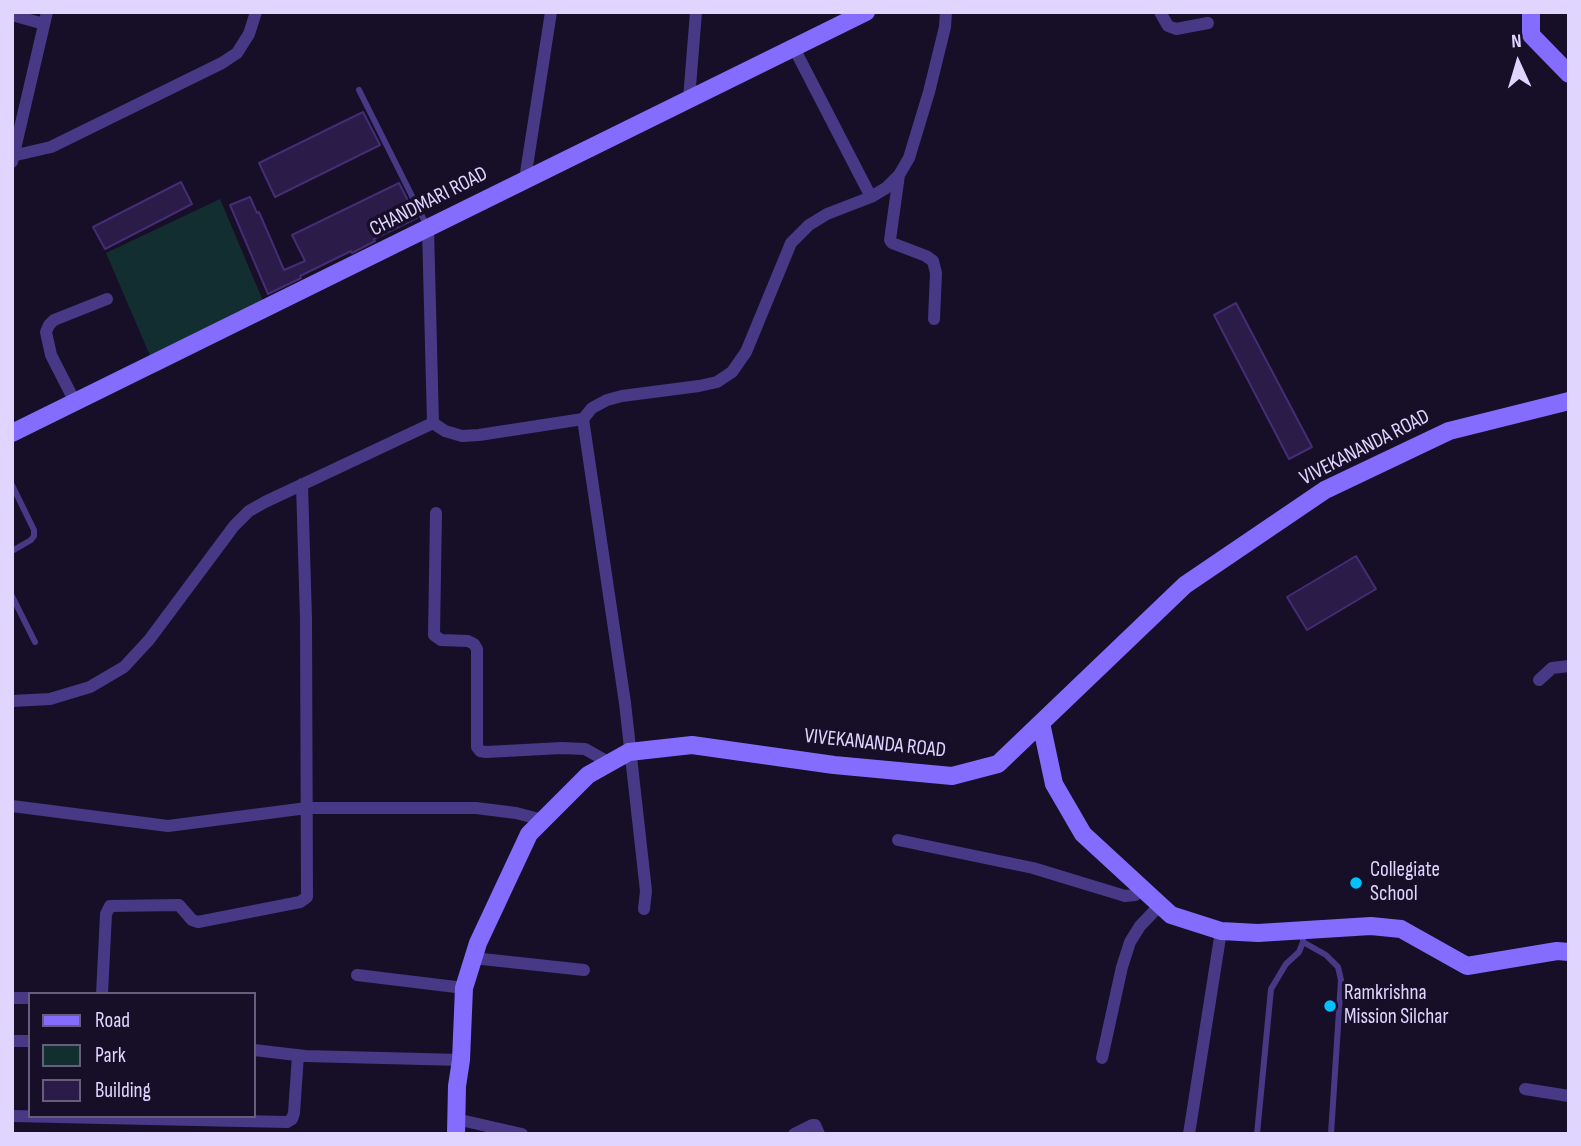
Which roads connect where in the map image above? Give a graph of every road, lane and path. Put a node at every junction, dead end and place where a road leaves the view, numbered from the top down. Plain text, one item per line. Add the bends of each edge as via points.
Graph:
1 (256, 12) edge
2 (551, 12) edge
3 (696, 12) edge
4 (866, 12) edge
5 (946, 12) edge
6 (1160, 12) edge
7 (1531, 12) edge
8 (12, 15) edge
9 (46, 18) edge
10 (1208, 23) dead end
11 (794, 48) junction
12 (1569, 74) edge
13 (359, 90) dead end
14 (689, 99) junction
15 (13, 158) edge
16 (900, 175) junction
17 (525, 179) junction
18 (871, 197) junction
19 (428, 229) junction
20 (107, 299) dead end
21 (933, 319) dead end
22 (1569, 401) edge
23 (75, 402) junction
24 (583, 419) junction
25 (433, 424) junction
26 (12, 433) edge
27 (302, 484) junction
28 (12, 485) edge
29 (436, 513) dead end
30 (12, 551) edge
31 (12, 596) edge
32 (35, 642) dead end
33 (1569, 666) edge
34 (1539, 680) dead end
35 (12, 701) edge
36 (1041, 723) junction
37 (629, 752) junction
38 (610, 763) junction
39 (12, 806) edge
40 (307, 808) junction
41 (543, 820) junction
42 (898, 841) dead end
43 (1143, 890) junction
44 (1160, 905) junction
45 (645, 909) dead end
46 (1221, 931) junction
47 (1303, 936) junction
48 (1569, 951) edge
49 (473, 958) junction
50 (584, 970) dead end
51 (357, 975) dead end
52 (464, 988) junction
53 (102, 992) edge
54 (256, 1050) edge
55 (298, 1055) junction
56 (1102, 1058) dead end
57 (461, 1060) junction
58 (1525, 1089) dead end
59 (1569, 1096) edge
60 (103, 1118) edge
61 (456, 1127) edge
62 (522, 1134) edge
63 (794, 1134) edge
64 (819, 1134) edge
65 (1189, 1134) edge
66 (1257, 1134) edge
67 (1331, 1134) edge

1 - 15 street via 237,53 222,63 51,147
2 - 17 street
3 - 14 street
4 - 11 street, CHANDMARI ROAD
5 - 16 street via 929,92
6 - 10 street via 1168,26 1176,29
7 - 12 street via 1531,35
8 - 9 street
9 - 15 street
11 - 14 street, CHANDMARI ROAD
11 - 18 street
13 - 19 lane
14 - 17 street, CHANDMARI ROAD
16 - 18 street
16 - 21 street via 890,240 933,261
17 - 19 street, CHANDMARI ROAD
18 - 24 street via 827,214 791,243 746,352 732,372 699,386 622,396 592,408
19 - 23 street, CHANDMARI ROAD
19 - 25 street
20 - 23 street via 54,320 46,332 51,355
22 - 36 street, VIVEKANANDA ROAD via 1449,431 1325,490 1185,585
23 - 26 street, CHANDMARI ROAD
24 - 25 street via 462,436
24 - 37 street
25 - 27 street
27 - 35 street via 249,511 234,526 124,667 90,687 50,699
27 - 40 street
28 - 30 lane via 34,530 31,540
29 - 38 street via 434,635 442,640 468,641 477,649 477,747 486,752 585,749
31 - 32 lane
33 - 34 street via 1552,668
36 - 37 street, VIVEKANANDA ROAD via 998,764 952,776 692,745
36 - 43 street via 1055,784 1083,834
37 - 38 street, VIVEKANANDA ROAD
37 - 45 street
38 - 41 street, VIVEKANANDA ROAD via 588,775
39 - 40 street via 168,826
40 - 41 street via 476,808
40 - 53 street via 305,900 198,922 179,905 110,906
41 - 49 street, VIVEKANANDA ROAD via 529,834
42 - 43 street via 1033,868 1125,896
43 - 44 street
44 - 46 street via 1171,915
44 - 56 street via 1130,942
46 - 47 street
46 - 65 street
47 - 48 street via 1371,926 1401,929 1467,966
47 - 66 lane via 1299,952 1271,989
47 - 67 lane via 1338,967 1341,980
49 - 50 street
49 - 52 street, VIVEKANANDA ROAD
51 - 52 street
52 - 57 street, VIVEKANANDA ROAD
54 - 55 street
55 - 57 street
55 - 60 street via 294,1113 286,1122
57 - 61 street, VIVEKANANDA ROAD
58 - 59 street
61 - 62 street
63 - 64 street via 812,1125

